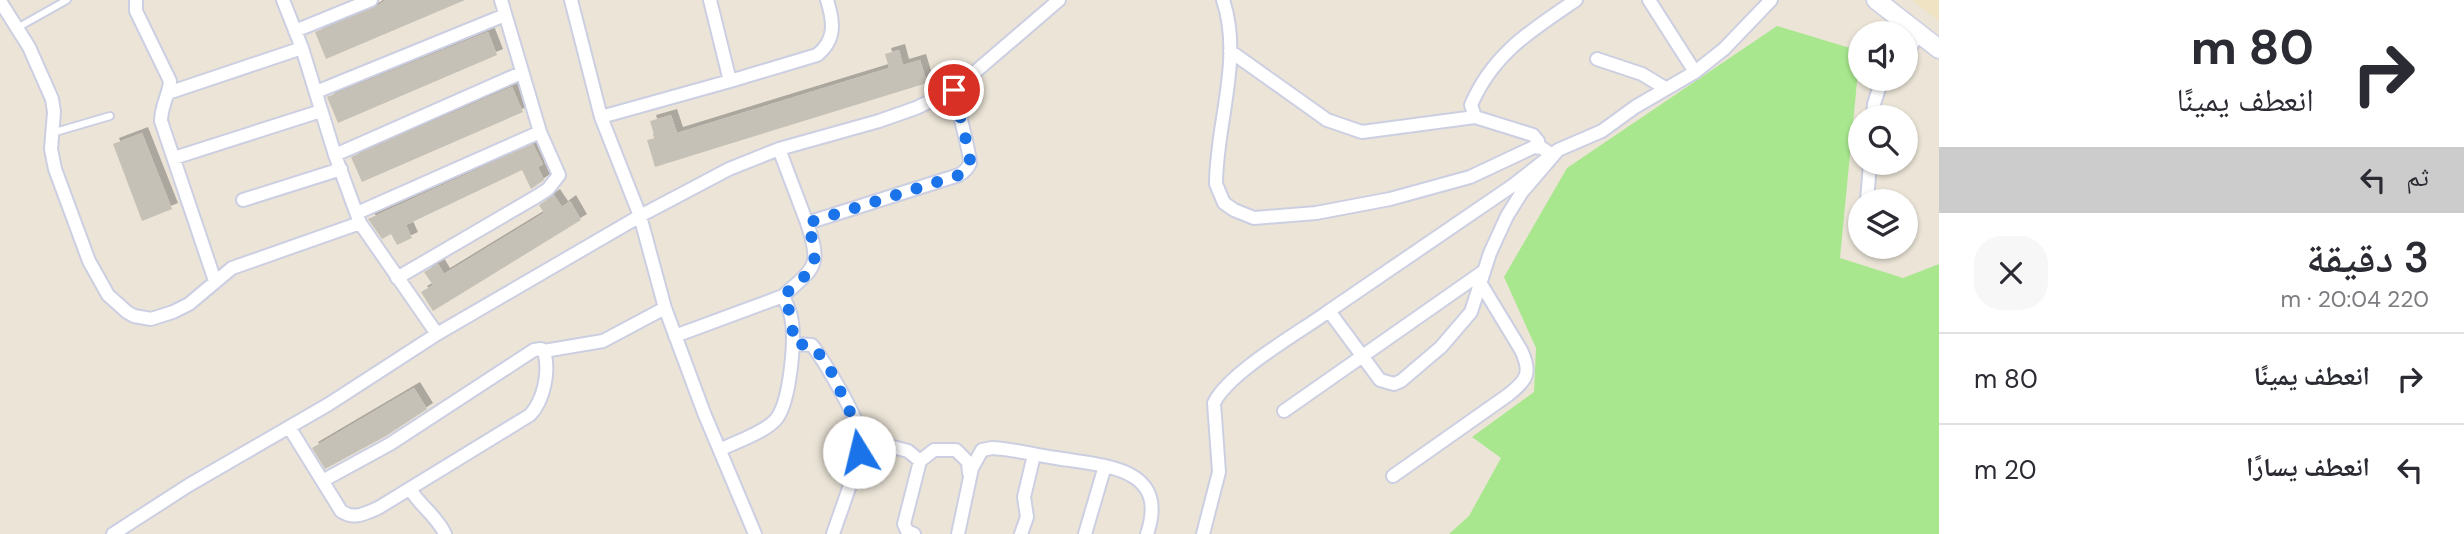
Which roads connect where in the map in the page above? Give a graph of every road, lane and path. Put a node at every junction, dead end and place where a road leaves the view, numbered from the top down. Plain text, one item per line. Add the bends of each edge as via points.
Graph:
1 (67, 0) edge
2 (136, 0) edge
3 (283, 0) edge
4 (371, 0) edge
5 (501, 0) edge
6 (572, 0) edge
7 (710, 0) edge
8 (827, 0) edge
9 (1059, 0) edge
10 (1223, 0) edge
11 (1576, 0) edge
12 (1648, 0) edge
13 (1771, 0) edge
14 (1876, 0) edge
15 (0, 1) edge
16 (505, 15) junction
17 (1902, 21) edge
18 (18, 28) junction
19 (295, 31) junction
20 (1918, 34) edge
21 (302, 48) junction
22 (1939, 49) edge
23 (1230, 51) junction
24 (1597, 60) dead end
25 (1695, 72) junction
26 (521, 73) junction
27 (730, 81) junction
28 (1665, 88) junction
29 (954, 90) junction
30 (316, 92) junction
31 (168, 93) junction
32 (321, 111) junction
33 (110, 116) dead end
34 (601, 117) junction
35 (1475, 117) junction
36 (540, 132) junction
37 (52, 133) junction
38 (1539, 147) junction
39 (779, 149) junction
40 (1555, 152) junction
41 (335, 155) junction
42 (174, 158) junction
43 (341, 169) junction
44 (243, 200) dead end
45 (640, 216) junction
46 (359, 218) junction
47 (807, 223) junction
48 (397, 278) junction
49 (1482, 278) junction
50 (215, 281) junction
51 (783, 296) junction
52 (665, 308) junction
53 (1329, 311) junction
54 (437, 334) junction
55 (676, 336) junction
56 (794, 344) junction
57 (544, 351) junction
58 (1362, 357) junction
59 (1284, 411) dead end
60 (289, 426) junction
61 (860, 439) junction
62 (720, 450) junction
63 (1034, 455) junction
64 (920, 461) junction
65 (1105, 466) junction
66 (1394, 476) dead end
67 (970, 477) junction
68 (324, 480) junction
69 (410, 489) junction
70 (113, 534) edge
71 (445, 534) edge
72 (755, 534) edge
73 (834, 534) edge
74 (914, 534) edge
75 (958, 534) edge
76 (1021, 534) edge
77 (1085, 534) edge
78 (1147, 534) edge
79 (1203, 534) edge

1 - 18 lane
2 - 31 street via 136,11 170,80
3 - 19 street
4 - 19 street
5 - 16 street
6 - 34 street
7 - 27 street
8 - 27 street via 833,31 817,55
9 - 29 street
10 - 23 street
11 - 35 street via 1498,60 1471,105
12 - 25 street
13 - 25 street
14 - 17 street
15 - 18 street
16 - 26 street
16 - 30 street
18 - 37 street via 52,99
19 - 21 street
20 - 22 street
21 - 30 street
21 - 31 street
23 - 35 street via 1327,120 1362,132
23 - 38 street via 1216,184 1224,202 1245,215 1316,213 1390,199 1470,177
24 - 28 street via 1642,74
25 - 28 street
26 - 36 street
26 - 41 street
27 - 34 street
28 - 40 street via 1602,131
29 - 39 street via 878,121
29 - 47 street via 970,156 964,172
30 - 32 street
31 - 42 street via 161,121
32 - 41 street
32 - 42 street
33 - 37 lane
34 - 45 street
35 - 38 street via 1533,135
36 - 46 street
36 - 48 street via 559,175 548,188
37 - 50 street via 55,169 76,229 89,261 118,305 134,316 151,318 189,304
38 - 40 street
39 - 45 street via 729,169
39 - 47 street
40 - 49 street via 1517,200
40 - 53 street
41 - 43 street
42 - 50 street
43 - 44 street
43 - 46 street
45 - 52 street
45 - 54 street
46 - 48 street
46 - 50 street via 232,268
47 - 51 street via 814,265
48 - 54 street
49 - 58 street
49 - 58 street via 1471,312 1457,331 1401,381 1380,380
49 - 66 street via 1526,361 1525,378
51 - 55 street
51 - 56 street via 791,315
52 - 55 street
52 - 57 street via 603,341
53 - 58 street
53 - 79 street via 1218,394 1214,402 1219,472
54 - 60 street
55 - 62 street
56 - 61 street via 812,345 828,365
56 - 62 street via 777,419
57 - 68 street via 534,350 390,444
57 - 69 street via 541,395 530,415
58 - 59 street
60 - 68 street
60 - 70 street
61 - 64 street via 908,451
61 - 73 street
62 - 72 street
63 - 65 street
63 - 67 street via 987,448 975,460
63 - 76 street
64 - 67 street via 934,450 956,450 968,462
64 - 74 street via 904,524
65 - 77 street
65 - 78 street via 1131,474 1149,492 1153,512
67 - 75 street
68 - 69 street via 341,511 354,516
69 - 71 street

